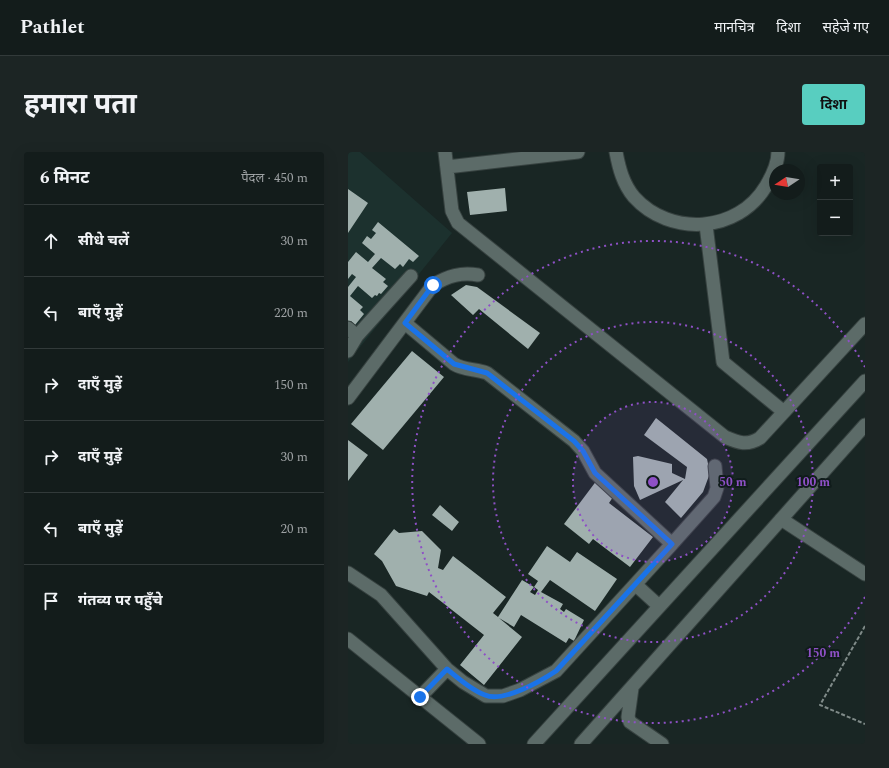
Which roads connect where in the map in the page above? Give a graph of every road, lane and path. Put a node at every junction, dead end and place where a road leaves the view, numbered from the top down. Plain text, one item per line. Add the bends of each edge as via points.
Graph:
1 (446, 152) edge
2 (578, 152) edge
3 (616, 152) edge
4 (778, 152) edge
5 (447, 167) junction
6 (706, 225) junction
7 (478, 275) dead end
8 (411, 276) dead end
9 (405, 323) junction
10 (865, 324) edge
11 (353, 332) edge
12 (348, 351) edge
13 (865, 381) edge
14 (348, 398) edge
15 (784, 412) junction
16 (865, 425) edge
17 (715, 466) dead end
18 (782, 519) junction
19 (672, 544) junction
20 (348, 573) edge
21 (865, 574) edge
22 (636, 585) junction
23 (659, 606) junction
24 (865, 626) edge
25 (348, 639) edge
26 (447, 669) junction
27 (633, 686) junction
28 (420, 697) junction
29 (865, 724) edge
30 (479, 744) edge
31 (534, 744) edge
32 (581, 744) edge
33 (662, 744) edge

1 - 5 street
2 - 5 street
3 - 6 street via 620,174 634,197 654,214 679,224
4 - 6 street via 772,176 761,194 746,210 727,220
5 - 15 street via 452,211 458,223 725,437 739,443 750,444 760,438
6 - 15 street via 723,362
7 - 9 street via 465,273 450,276 433,285
8 - 11 street
9 - 14 street
9 - 19 street via 454,364 487,373 574,441 583,451 595,473
10 - 15 street
11 - 12 street
13 - 23 street
16 - 18 street
17 - 19 street via 717,488 714,497
18 - 21 street
18 - 27 street
19 - 22 street
20 - 26 street via 382,596
22 - 23 street
22 - 26 street via 556,671 520,690 504,696 486,696
23 - 31 street
24 - 29 path via 820,705
25 - 28 street
26 - 28 street
27 - 32 street
27 - 33 street via 628,717 630,722
28 - 30 street

